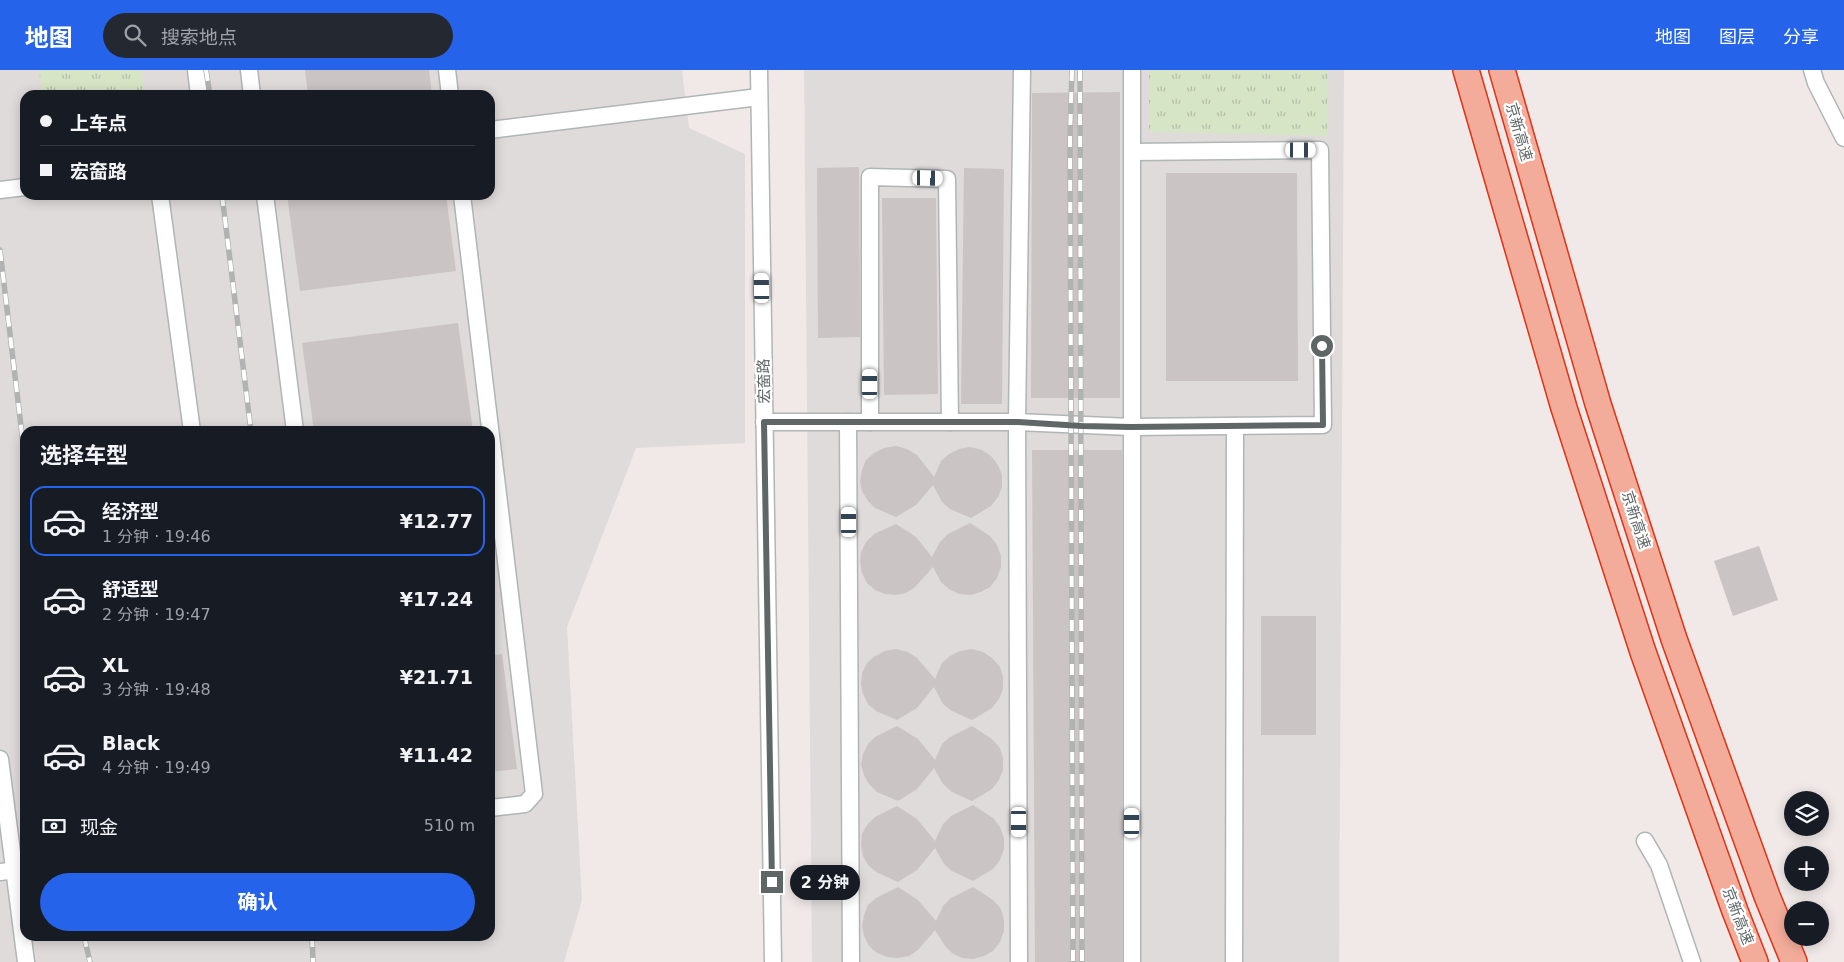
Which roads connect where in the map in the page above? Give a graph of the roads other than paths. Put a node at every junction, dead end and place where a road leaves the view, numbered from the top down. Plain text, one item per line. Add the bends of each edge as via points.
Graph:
1 (196, 70) edge
2 (249, 70) edge
3 (447, 70) edge
4 (759, 70) edge
5 (1022, 70) edge
6 (1132, 70) edge
7 (1466, 70) edge
8 (1502, 70) edge
9 (1812, 70) edge
10 (198, 90) edge
11 (251, 90) edge
12 (449, 90) edge
13 (759, 97) junction
14 (495, 129) edge
15 (1844, 138) edge
16 (1132, 152) junction
17 (20, 188) edge
18 (0, 190) edge
19 (161, 200) edge
20 (266, 200) edge
21 (463, 200) edge
22 (764, 422) junction
23 (848, 422) junction
24 (870, 422) junction
25 (950, 422) junction
26 (1018, 422) junction
27 (191, 426) edge
28 (294, 426) edge
29 (490, 426) edge
30 (1235, 426) junction
31 (1131, 427) junction
32 (495, 470) edge
33 (0, 759) edge
34 (495, 807) edge
35 (1644, 841) dead end
36 (13, 870) edge
37 (20, 920) edge
38 (23, 941) edge
39 (26, 962) edge
40 (774, 962) edge
41 (851, 962) edge
42 (1020, 962) edge
43 (1132, 962) edge
44 (1234, 962) edge
45 (1692, 962) edge
46 (1755, 962) edge
47 (1794, 962) edge

1 - 10 street
2 - 11 street
3 - 12 street
4 - 13 street, 宏奤路
5 - 26 street
6 - 16 street
7 - 46 highway, 京新高速 via 1564,408 1643,652
8 - 47 highway, 京新高速 via 1598,404 1674,639
9 - 15 street
13 - 14 street
13 - 22 street, 宏奤路
16 - 30 street via 1320,150 1323,425
16 - 31 street
17 - 18 street
19 - 27 street
20 - 28 street
21 - 29 street
22 - 23 street
22 - 40 street, 宏奤路
23 - 24 street
23 - 41 street
24 - 25 street
24 - 25 street via 870,177 947,179
25 - 26 street
26 - 31 street
26 - 42 street
30 - 31 street
30 - 44 street
31 - 43 street
32 - 34 street via 534,794 525,804
33 - 36 street
35 - 45 street via 1659,865
36 - 37 street
38 - 39 street

